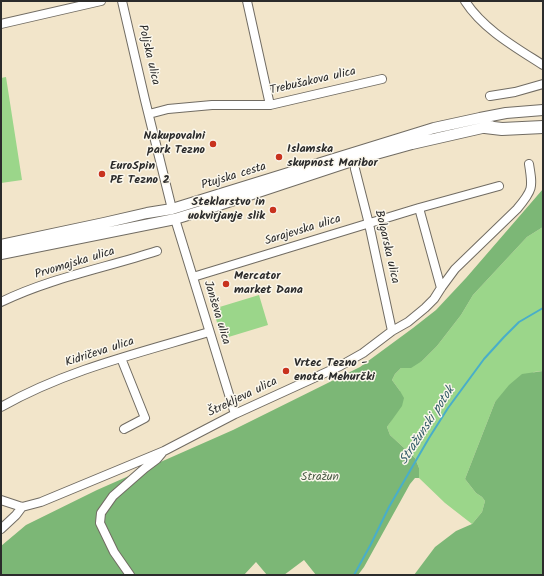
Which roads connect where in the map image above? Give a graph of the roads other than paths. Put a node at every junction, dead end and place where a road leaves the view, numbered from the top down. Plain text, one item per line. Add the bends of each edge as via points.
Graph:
1 (102, 1) edge
2 (122, 1) edge
3 (247, 1) edge
4 (465, 1) edge
5 (1, 24) edge
6 (543, 65) edge
7 (382, 79) dead end
8 (543, 84) edge
9 (490, 96) dead end
10 (270, 105) junction
11 (543, 110) edge
12 (149, 114) junction
13 (543, 121) edge
14 (485, 127) junction
15 (543, 127) edge
16 (529, 164) dead end
17 (354, 169) dead end
18 (499, 186) dead end
19 (419, 208) junction
20 (173, 214) junction
21 (369, 224) junction
22 (1, 245) edge
23 (157, 251) dead end
24 (1, 254) edge
25 (193, 277) junction
26 (440, 288) junction
27 (1, 302) edge
28 (392, 331) junction
29 (209, 332) junction
30 (121, 358) junction
31 (1, 407) edge
32 (235, 414) junction
33 (124, 429) dead end
34 (164, 451) junction
35 (1, 500) edge
36 (22, 507) junction
37 (1, 529) edge
38 (130, 575) edge

1 - 5 street
2 - 12 street, Poljska ulica
3 - 10 street
4 - 6 street via 478,18 492,30
7 - 10 street, Trebušakova ulica
8 - 9 street
10 - 12 street, Trebušakova ulica via 212,105 168,109
11 - 20 main road, Ptujska cesta via 506,113 434,128
12 - 20 street, Poljska ulica
13 - 14 main road, Ptujska cesta
14 - 15 highway
14 - 20 main road, Ptujska cesta via 412,144 201,211
16 - 26 street, Štrekljeva ulica via 532,183 526,199
17 - 21 street, Bolgarska ulica
18 - 19 street, Sarajevska ulica
19 - 21 street, Sarajevska ulica
19 - 26 street
20 - 22 main road, Ptujska cesta via 147,212
20 - 24 main road, Ptujska cesta
20 - 25 street, Janševa ulica
21 - 25 street, Sarajevska ulica
21 - 28 street, Bolgarska ulica
23 - 27 street, Prvomajska ulica via 56,281
25 - 29 street, Janševa ulica
26 - 28 street, Štrekljeva ulica via 425,308
28 - 32 street, Štrekljeva ulica via 363,353 340,366
29 - 30 street, Kidričeva ulica
29 - 32 street, Janševa ulica
30 - 31 street, Kidričeva ulica via 81,370
30 - 33 street via 145,418
32 - 34 street, Štrekljeva ulica
34 - 36 street, Štrekljeva ulica via 47,500
34 - 38 street via 113,496 101,513 100,523 114,552
35 - 36 street
36 - 37 street

